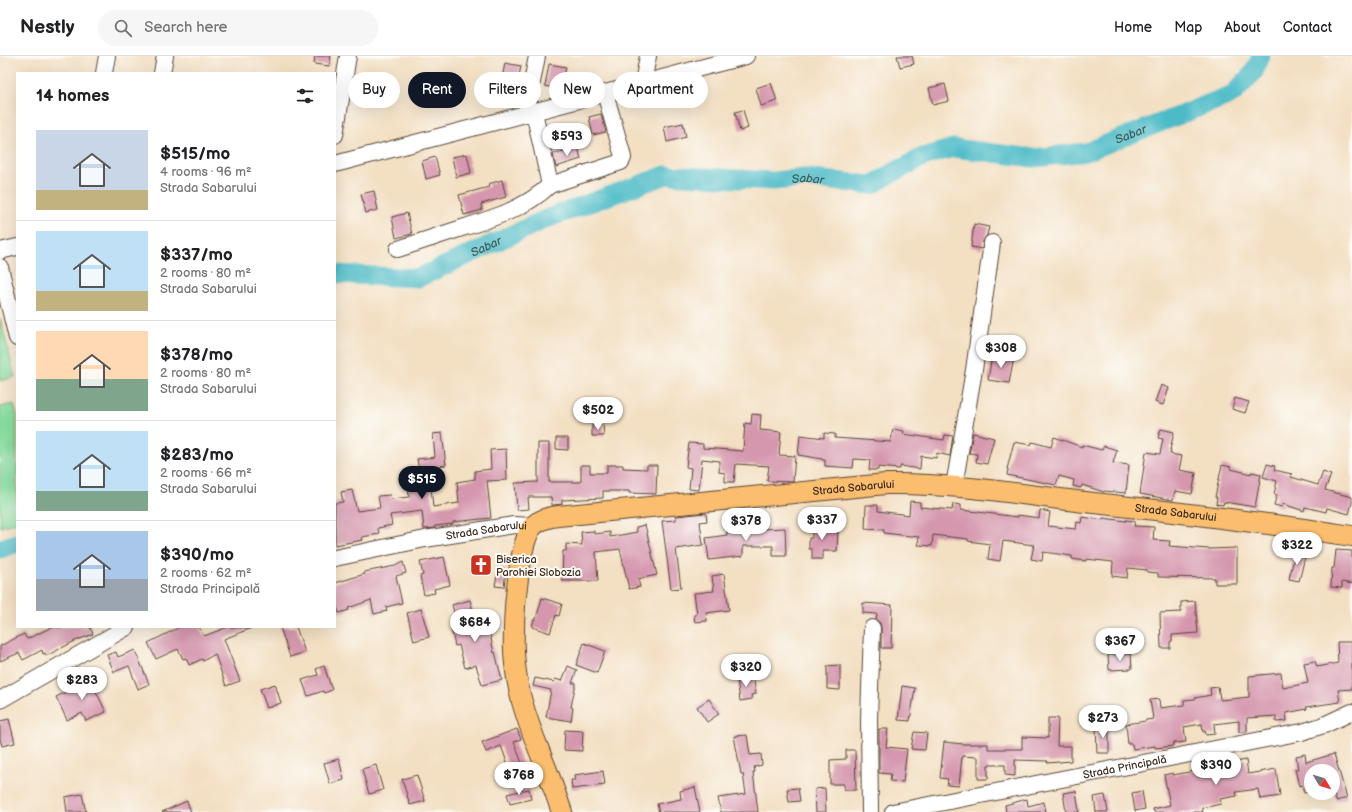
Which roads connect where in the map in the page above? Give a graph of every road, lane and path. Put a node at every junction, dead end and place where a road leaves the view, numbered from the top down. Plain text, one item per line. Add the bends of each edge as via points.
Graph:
1 (107, 56) edge
2 (165, 56) edge
3 (348, 56) edge
4 (537, 56) edge
5 (648, 56) edge
6 (746, 56) edge
7 (724, 59) edge
8 (104, 72) edge
9 (162, 72) edge
10 (645, 72) edge
11 (680, 72) edge
12 (613, 91) edge
13 (605, 93) joint
14 (549, 108) edge
15 (530, 113) junction
16 (336, 129) edge
17 (336, 164) edge
18 (550, 184) junction
19 (992, 243) dead end
20 (16, 247) edge
21 (398, 249) dead end
22 (0, 251) edge
23 (0, 267) edge
24 (16, 334) edge
25 (954, 486) junction
26 (533, 526) junction
27 (1352, 536) edge
28 (336, 558) edge
29 (125, 628) edge
30 (872, 628) dead end
31 (0, 700) edge
32 (1352, 712) edge
33 (562, 812) edge
34 (870, 812) edge
35 (893, 812) edge

1 - 8 street
2 - 9 street
3 - 16 street
4 - 15 street
5 - 10 street
6 - 7 street
7 - 11 street
12 - 13 street
13 - 18 street via 622,153 621,162
14 - 15 street
15 - 17 street
15 - 18 street
18 - 21 street via 520,207 499,216
19 - 25 street
20 - 22 street
23 - 24 street
25 - 26 main road, Strada Sabarului via 886,484 558,516
25 - 27 main road, Strada Sabarului
26 - 28 street, Strada Sabarului via 514,525 425,539
26 - 33 main road via 525,540 520,564 514,630 515,669 524,712
29 - 31 street
30 - 34 street via 869,719
32 - 35 street, Strada Principală via 1302,732

